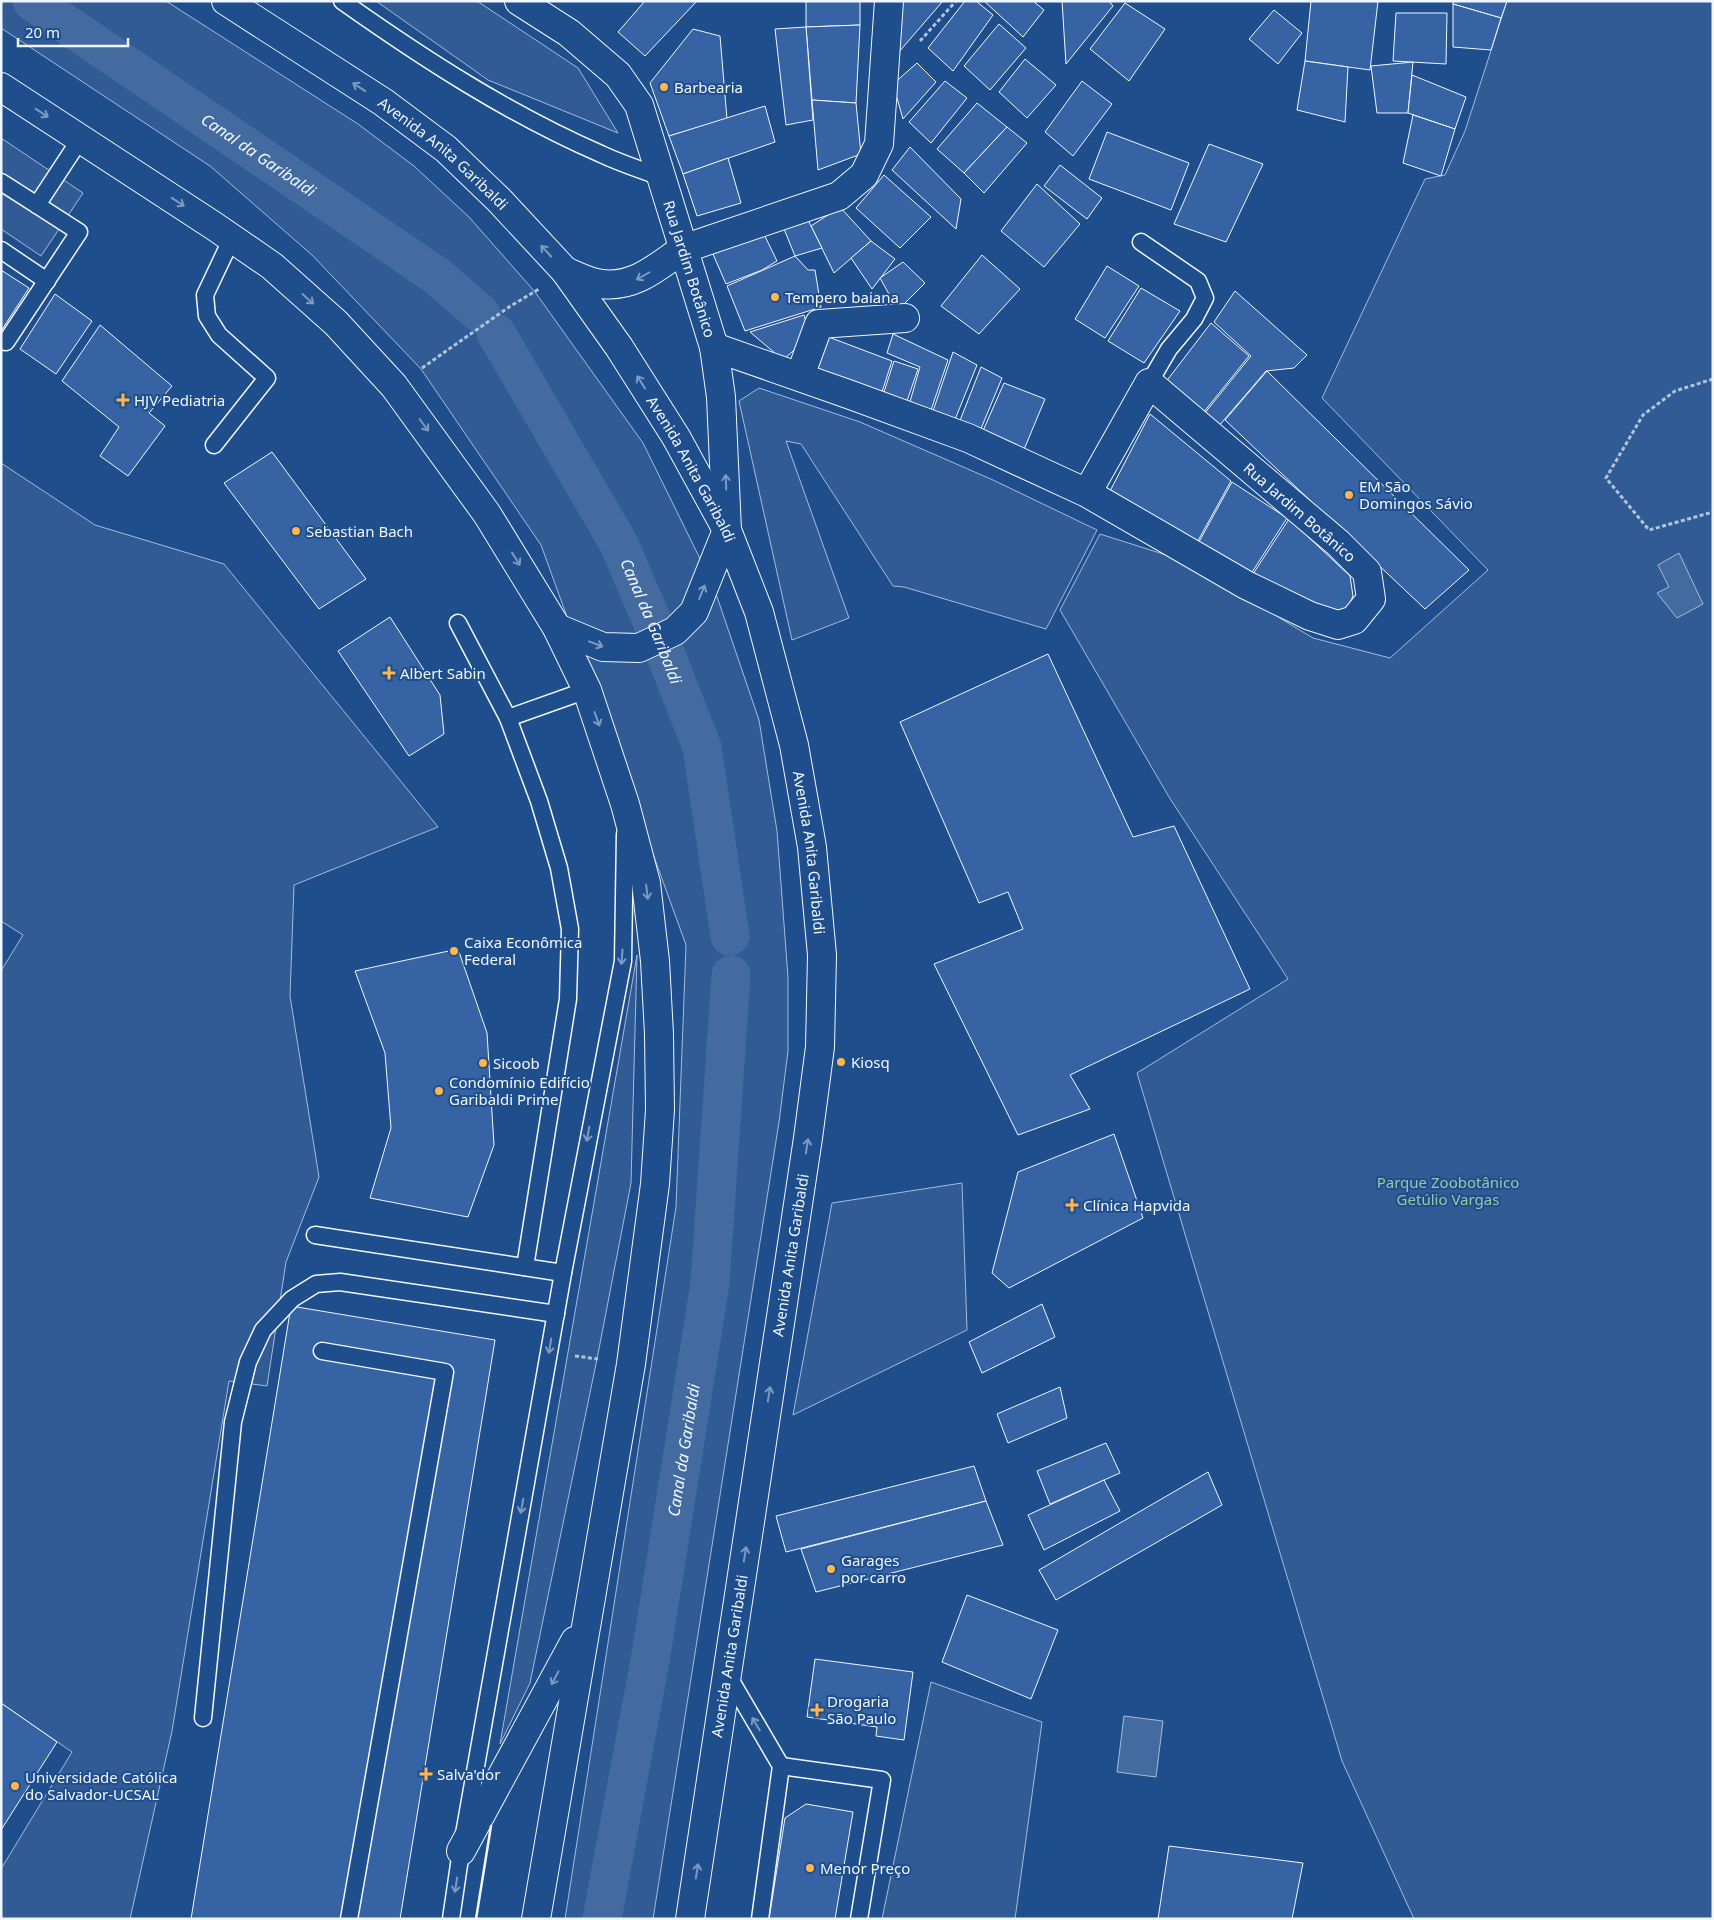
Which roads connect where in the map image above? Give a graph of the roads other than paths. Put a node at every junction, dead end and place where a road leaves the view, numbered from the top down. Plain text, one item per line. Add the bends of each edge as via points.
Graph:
1 (226, 1) edge
2 (342, 1) edge
3 (519, 1) edge
4 (889, 1) edge
5 (1, 86) edge
6 (81, 138) junction
7 (662, 177) junction
8 (1, 182) edge
9 (37, 205) junction
10 (232, 238) junction
11 (1141, 242) dead end
12 (683, 249) junction
13 (1, 250) edge
14 (565, 272) junction
15 (47, 281) junction
16 (906, 318) dead end
17 (6, 342) dead end
18 (714, 347) junction
19 (800, 376) junction
20 (1149, 383) junction
21 (214, 445) dead end
22 (1087, 493) junction
23 (727, 530) junction
24 (458, 624) dead end
25 (557, 628) junction
26 (587, 690) junction
27 (508, 718) junction
28 (625, 804) junction
29 (315, 1236) dead end
30 (524, 1267) junction
31 (563, 1273) junction
32 (556, 1314) junction
33 (322, 1351) dead end
34 (586, 1620) junction
35 (726, 1674) junction
36 (204, 1718) dead end
37 (781, 1766) junction
38 (461, 1851) junction
39 (348, 1919) edge
40 (451, 1919) edge
41 (536, 1919) edge
42 (690, 1919) edge
43 (760, 1919) edge
44 (859, 1919) edge

14 -> 1 main road, Avenida Anita Garibaldi via 499,200 446,149 383,102
2 - 7 lane via 479,92 550,131
3 - 7 main road, Rua Jardim Botânico via 569,33 618,75 639,105
4 - 12 main road via 879,144 864,175 839,196
5 -> 6 main road
6 - 9 lane
6 -> 10 main road
7 - 12 main road, Rua Jardim Botânico
8 - 9 lane
9 - 15 lane via 79,232
10 - 21 lane via 206,295 207,316 219,335 267,378
10 -> 25 main road via 272,266 336,323 394,386 487,514
11 - 20 lane via 1198,281 1205,298 1194,319 1168,349
12 -> 14 main road via 641,278 623,285 601,284
12 - 18 main road, Rua Jardim Botânico
13 - 15 lane
23 -> 14 main road, Avenida Anita Garibaldi via 671,429 619,347
15 - 17 lane
16 - 19 main road via 818,324
18 - 19 main road, Rua Jardim Botânico
23 -> 18 main road via 722,397
19 - 22 main road, Rua Jardim Botânico via 968,438
20 - 22 main road
20 - 22 main road, Rua Jardim Botânico via 1338,542 1367,572 1371,599 1354,620 1338,625 1310,616 1246,585
25 -> 23 main road via 603,647 638,648 675,632 694,612
35 -> 23 main road, Avenida Anita Garibaldi via 820,1047 822,955 812,846 794,745 759,612
24 - 27 lane
25 - 26 main road
26 - 27 lane
26 -> 28 main road
27 - 30 lane via 539,801 559,868 570,929 568,999
28 -> 31 lane via 623,961
28 -> 34 main road via 646,883 655,961 660,1110 655,1184 631,1364
29 - 30 lane
30 - 31 lane
31 - 32 lane
32 - 36 lane via 340,1282 316,1284 292,1299 263,1330 248,1362 233,1422
32 -> 38 lane
33 - 39 lane via 445,1372
34 -> 38 main road
34 - 41 main road
37 -> 35 lane
42 -> 35 main road, Avenida Anita Garibaldi
37 - 43 lane
37 - 44 lane via 882,1780
38 -> 40 lane

